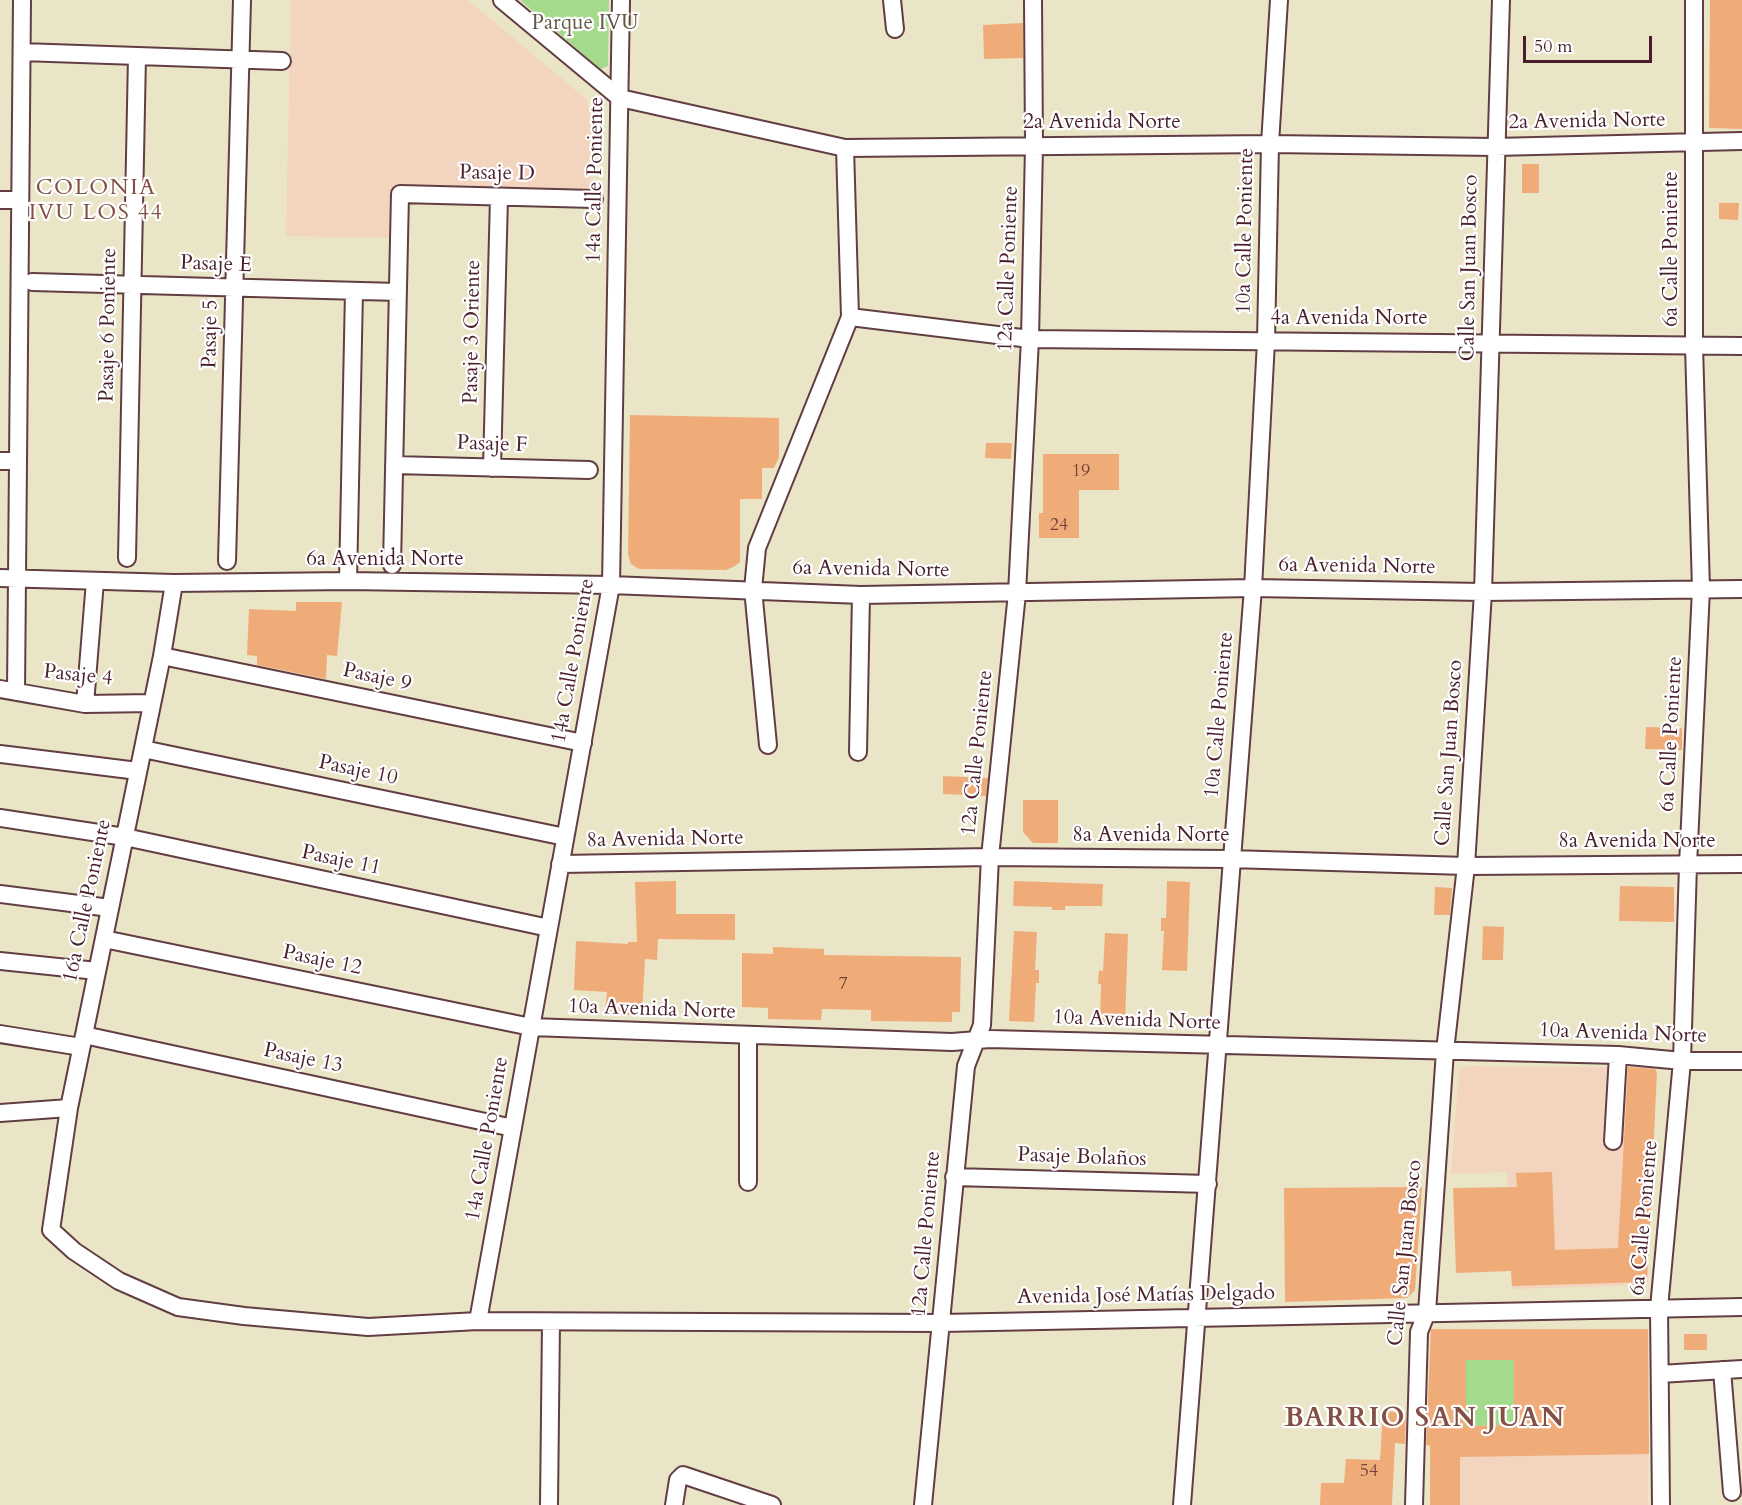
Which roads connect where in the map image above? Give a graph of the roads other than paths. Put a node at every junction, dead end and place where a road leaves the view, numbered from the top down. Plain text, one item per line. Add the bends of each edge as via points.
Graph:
1 (22, 0) edge
2 (242, 0) edge
3 (502, 0) edge
4 (621, 0) edge
5 (892, 0) edge
6 (1033, 0) edge
7 (1279, 0) edge
8 (1501, 0) edge
9 (1694, 0) edge
10 (895, 29) dead end
11 (22, 52) junction
12 (137, 56) junction
13 (240, 59) junction
14 (282, 61) dead end
15 (620, 98) junction
16 (1742, 141) edge
17 (1695, 142) junction
18 (1270, 144) junction
19 (1034, 146) junction
20 (1495, 147) junction
21 (845, 148) junction
22 (499, 197) junction
23 (594, 199) dead end
24 (0, 200) edge
25 (20, 200) junction
26 (32, 282) dead end
27 (132, 285) junction
28 (234, 288) junction
29 (354, 291) junction
30 (398, 292) junction
31 (849, 317) junction
32 (1030, 339) junction
33 (1266, 341) junction
34 (1491, 342) junction
35 (1694, 346) junction
36 (1742, 346) edge
37 (0, 461) edge
38 (18, 461) junction
39 (394, 465) junction
40 (492, 468) junction
41 (589, 470) dead end
42 (127, 558) dead end
43 (227, 561) dead end
44 (392, 565) dead end
45 (0, 579) edge
46 (18, 579) junction
47 (95, 581) junction
48 (348, 581) junction
49 (174, 583) junction
50 (611, 585) junction
51 (1253, 588) junction
52 (753, 589) junction
53 (1701, 589) junction
54 (1742, 589) edge
55 (1483, 591) junction
56 (1017, 593) junction
57 (861, 595) junction
58 (162, 656) junction
59 (8, 690) edge
60 (152, 703) junction
61 (85, 704) junction
62 (583, 743) junction
63 (768, 745) dead end
64 (142, 749) junction
65 (858, 752) dead end
66 (0, 754) edge
67 (138, 771) junction
68 (0, 818) edge
69 (125, 837) junction
70 (565, 837) junction
71 (990, 857) junction
72 (1230, 859) junction
73 (560, 864) junction
74 (1742, 864) edge
75 (1688, 865) junction
76 (1466, 866) junction
77 (0, 894) edge
78 (110, 908) junction
79 (549, 928) junction
80 (104, 939) junction
81 (0, 961) edge
82 (97, 971) junction
83 (531, 1027) junction
84 (0, 1034) edge
85 (748, 1036) junction
86 (977, 1039) junction
87 (83, 1041) junction
88 (1216, 1045) junction
89 (1445, 1051) junction
90 (1618, 1055) junction
91 (1682, 1061) junction
92 (1742, 1061) edge
93 (69, 1108) junction
94 (1, 1113) edge
95 (513, 1128) junction
96 (0, 1130) edge
97 (1613, 1141) dead end
98 (954, 1177) junction
99 (748, 1182) dead end
100 (1208, 1184) junction
101 (51, 1230) joint
102 (1742, 1307) edge
103 (1659, 1308) junction
104 (1427, 1312) junction
105 (1196, 1318) junction
106 (478, 1321) junction
107 (551, 1322) junction
108 (942, 1323) junction
109 (1742, 1369) edge
110 (1722, 1370) junction
111 (1660, 1374) junction
112 (1732, 1492) dead end
113 (549, 1505) edge
114 (674, 1505) edge
115 (772, 1505) edge
116 (923, 1505) edge
117 (1182, 1505) edge
118 (1414, 1505) edge
119 (1661, 1505) edge

1 - 11 street
2 - 13 street, Pasaje 5
3 - 15 street, 2a Avenida Norte
4 - 15 street, 14a Calle Poniente
5 - 10 street
6 - 19 street, 12a Calle Poniente
7 - 18 street, 10a Calle Poniente
8 - 20 street, Calle San Juan Bosco
9 - 17 street, 6a Calle Poniente
11 - 12 street
11 - 25 street
12 - 13 street
12 - 27 street, Pasaje 6 Poniente
13 - 14 street
13 - 28 street, Pasaje 5
15 - 21 street, 2a Avenida Norte
15 - 50 street, 14a Calle Poniente
16 - 17 street, 2a Avenida Norte
17 - 20 street, 2a Avenida Norte
17 - 35 street, 6a Calle Poniente
18 - 19 street, 2a Avenida Norte
18 - 20 street, 2a Avenida Norte
18 - 33 street, 10a Calle Poniente
19 - 21 street, 2a Avenida Norte
19 - 32 street, 12a Calle Poniente
20 - 34 street, Calle San Juan Bosco
21 - 31 street
22 - 23 street, Pasaje D
22 - 30 street, Pasaje D via 400,194
22 - 40 street, Pasaje 3 Oriente
24 - 25 street
25 - 38 street
26 - 27 street, Pasaje E
27 - 28 street, Pasaje E
27 - 42 street, Pasaje 6 Poniente
28 - 29 street, Pasaje E
28 - 43 street, Pasaje 5
29 - 30 street, Pasaje E
29 - 48 street
30 - 39 street
31 - 32 street, 4a Avenida Norte
31 - 52 street via 757,548
32 - 33 street, 4a Avenida Norte
32 - 56 street, 12a Calle Poniente
33 - 34 street, 4a Avenida Norte
33 - 51 street, 10a Calle Poniente
34 - 35 street, 4a Avenida Norte
34 - 55 street, Calle San Juan Bosco
35 - 36 street, 4a Avenida Norte
35 - 53 street, 6a Calle Poniente
37 - 38 street
38 - 46 street
39 - 40 street, Pasaje F
39 - 44 street
40 - 41 street, Pasaje F
45 - 46 street, 6a Avenida Norte
46 - 47 street, 6a Avenida Norte
46 - 59 street
47 - 49 street, 6a Avenida Norte
47 - 61 street
48 - 49 street, 6a Avenida Norte
48 - 50 street, 6a Avenida Norte
49 - 58 street, 16a Calle Poniente
50 - 52 street, 6a Avenida Norte
50 - 62 street, 14a Calle Poniente
51 - 55 street, 6a Avenida Norte
51 - 56 street, 6a Avenida Norte
51 - 72 street, 10a Calle Poniente
52 - 57 street, 6a Avenida Norte
52 - 63 street
53 - 54 street, 6a Avenida Norte
53 - 55 street, 6a Avenida Norte
53 - 75 street, 6a Calle Poniente
55 - 76 street, Calle San Juan Bosco
56 - 57 street, 6a Avenida Norte
56 - 71 street, 12a Calle Poniente
57 - 65 street
58 - 60 street, 16a Calle Poniente
58 - 62 street, Pasaje 9
59 - 61 street, Pasaje 4
60 - 61 street, Pasaje 4
60 - 64 street, 16a Calle Poniente
62 - 70 street, 14a Calle Poniente
64 - 67 street, 16a Calle Poniente
64 - 70 street, Pasaje 10
66 - 67 street
67 - 69 street, 16a Calle Poniente
68 - 69 street, Pasaje 11
69 - 78 street, 16a Calle Poniente
69 - 79 street, Pasaje 11
70 - 73 street, 14a Calle Poniente
71 - 72 street, 8a Avenida Norte
71 - 73 street, 8a Avenida Norte
71 - 86 street, 12a Calle Poniente via 982,1025
72 - 76 street, 8a Avenida Norte
72 - 88 street, 10a Calle Poniente
73 - 79 street, 14a Calle Poniente
74 - 75 street, 8a Avenida Norte
75 - 76 street, 8a Avenida Norte
75 - 91 street, 6a Calle Poniente
76 - 89 street, Calle San Juan Bosco
77 - 78 street
78 - 80 street, 16a Calle Poniente
79 - 83 street, 14a Calle Poniente
80 - 82 street, 16a Calle Poniente
80 - 83 street, Pasaje 12
81 - 82 street
82 - 87 street, 16a Calle Poniente
83 - 85 street, 10a Avenida Norte
83 - 95 street, 14a Calle Poniente
84 - 87 street
85 - 86 street, 10a Avenida Norte via 952,1042
85 - 99 street
86 - 88 street, 10a Avenida Norte
86 - 98 street, 12a Calle Poniente via 966,1066
87 - 93 street, 16a Calle Poniente
87 - 95 street, Pasaje 13
88 - 89 street, 10a Avenida Norte
88 - 100 street, 10a Calle Poniente
89 - 90 street, 10a Avenida Norte
89 - 104 street, Calle San Juan Bosco
90 - 91 street, 10a Avenida Norte
90 - 97 street
91 - 92 street, 10a Avenida Norte
91 - 103 street, 6a Calle Poniente
93 - 94 street
93 - 101 street, 16a Calle Poniente
94 - 96 street
95 - 106 street, 14a Calle Poniente
98 - 100 street, Pasaje Bolaños
98 - 108 street, 12a Calle Poniente
100 - 105 street, 10a Calle Poniente
101 - 106 street, Avenida José Matías Delgado via 118,1281 178,1307 368,1327
102 - 103 street, Avenida José Matías Delgado
103 - 104 street, Avenida José Matías Delgado
103 - 111 street, 6a Calle Poniente
104 - 105 street, Avenida José Matías Delgado
104 - 118 street, Calle San Juan Bosco via 1419,1332
105 - 108 street, Avenida José Matías Delgado
105 - 117 street, 10a Calle Poniente
106 - 107 street, Avenida José Matías Delgado
107 - 108 street, Avenida José Matías Delgado
107 - 113 street
108 - 116 street, 12a Calle Poniente
109 - 110 street
110 - 111 street
110 - 112 street
111 - 119 street, 6a Calle Poniente
114 - 115 street via 678,1480 683,1475

